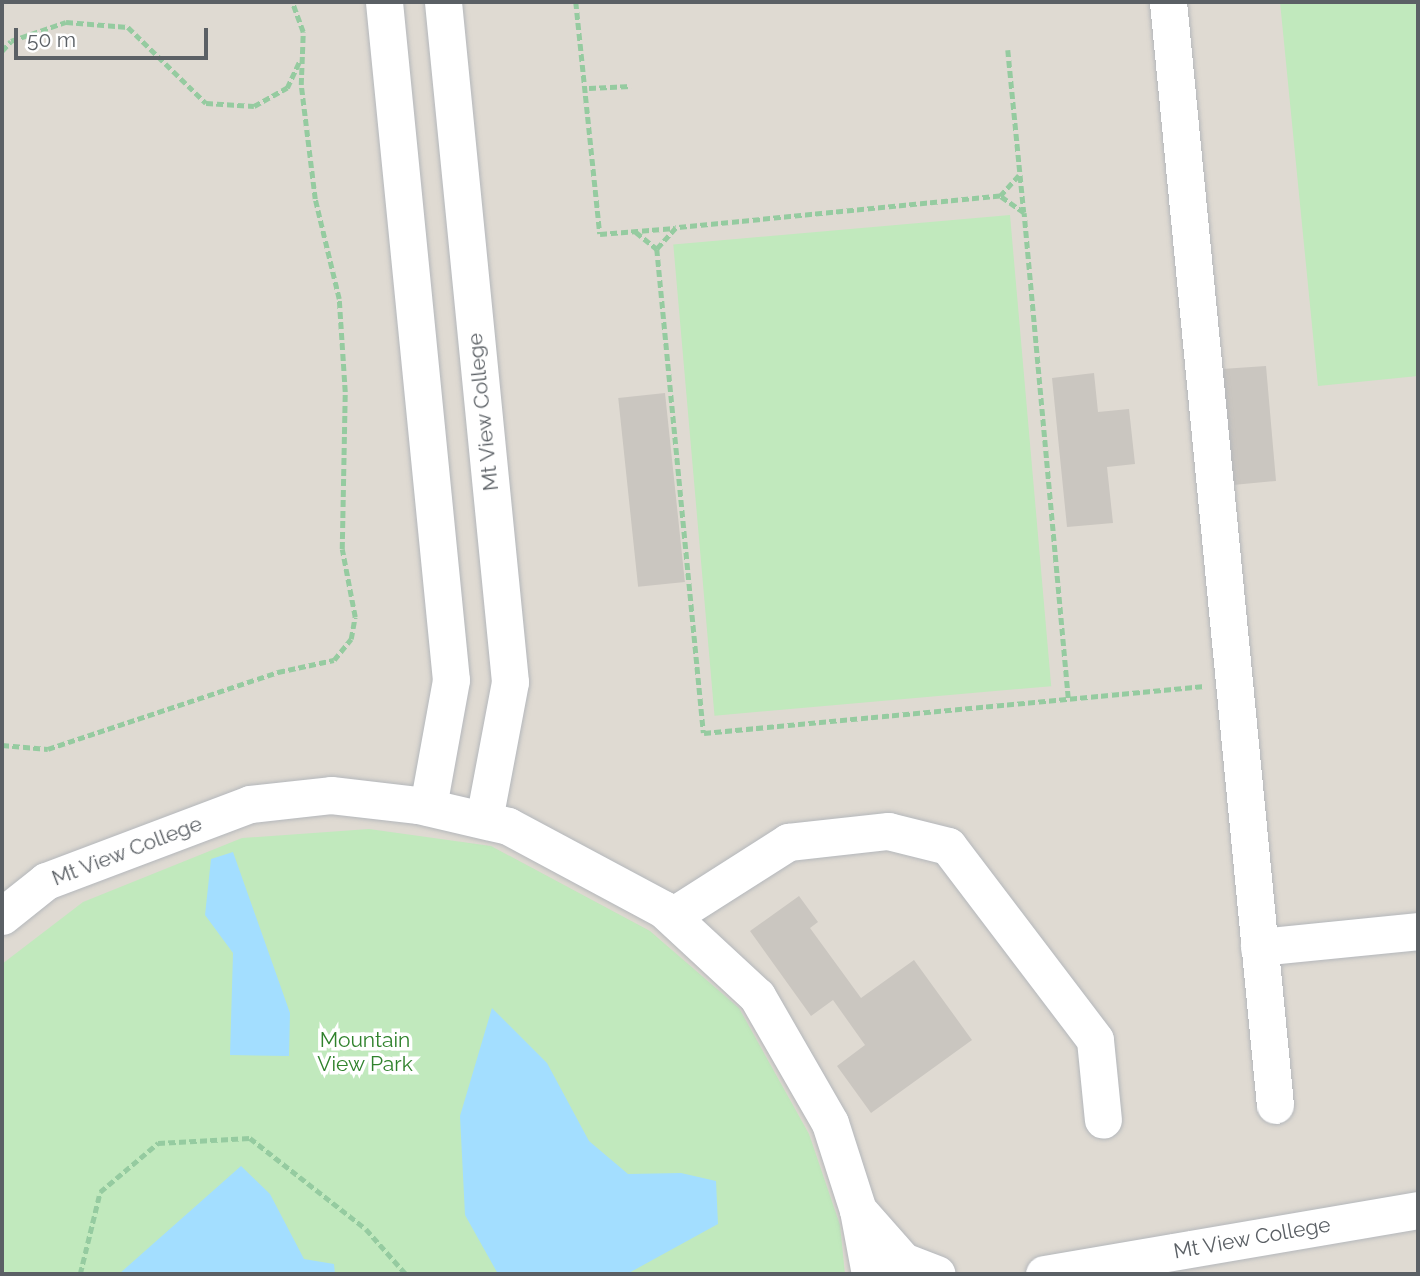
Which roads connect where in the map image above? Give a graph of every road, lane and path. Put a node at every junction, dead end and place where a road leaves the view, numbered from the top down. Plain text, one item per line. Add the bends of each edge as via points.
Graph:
1 (292, 2) edge
2 (384, 2) edge
3 (443, 2) edge
4 (576, 2) edge
5 (1168, 2) edge
6 (1008, 50) dead end
7 (2, 51) edge
8 (302, 55) junction
9 (631, 86) dead end
10 (589, 88) junction
11 (1020, 174) junction
12 (1000, 196) junction
13 (1024, 213) junction
14 (676, 228) junction
15 (635, 231) junction
16 (657, 249) junction
17 (1234, 683) junction
18 (1068, 698) junction
19 (2, 745) edge
20 (428, 807) junction
21 (484, 820) junction
22 (2, 916) edge
23 (672, 916) junction
24 (1418, 931) edge
25 (1259, 947) junction
26 (1275, 1105) dead end
27 (1103, 1121) dead end
28 (858, 1210) junction
29 (1418, 1210) edge
30 (80, 1274) edge
31 (406, 1274) edge
32 (870, 1274) edge
33 (937, 1274) edge
34 (1044, 1274) edge

1 - 8 path via 303,32
2 - 20 street via 451,680
3 - 21 street, Mt View College via 510,681
4 - 10 path
5 - 17 street
6 - 11 path
7 - 8 path via 11,41 66,22 128,27 206,103 254,106 288,88
8 - 19 path via 315,199 339,299 345,392 342,549 355,617 351,639 334,660 278,672 48,749
9 - 10 path
10 - 15 path via 600,234
11 - 12 path
11 - 13 path
12 - 13 path
12 - 14 path
13 - 18 path
14 - 15 path
14 - 16 path
15 - 16 path
16 - 18 path via 704,733
17 - 18 path
17 - 25 street
20 - 21 street, Mt View College
20 - 22 street, Mt View College via 331,795 250,804 46,881
21 - 23 street, Mt View College via 508,826
23 - 27 street via 788,842 888,831 948,846 1096,1040
23 - 28 street, Mt View College via 757,996 830,1123
24 - 25 street
25 - 26 street
28 - 32 street, Mt View College
28 - 33 street, Mt View College via 903,1261
29 - 34 street, Mt View College
30 - 31 path via 100,1192 158,1143 250,1138 366,1229

